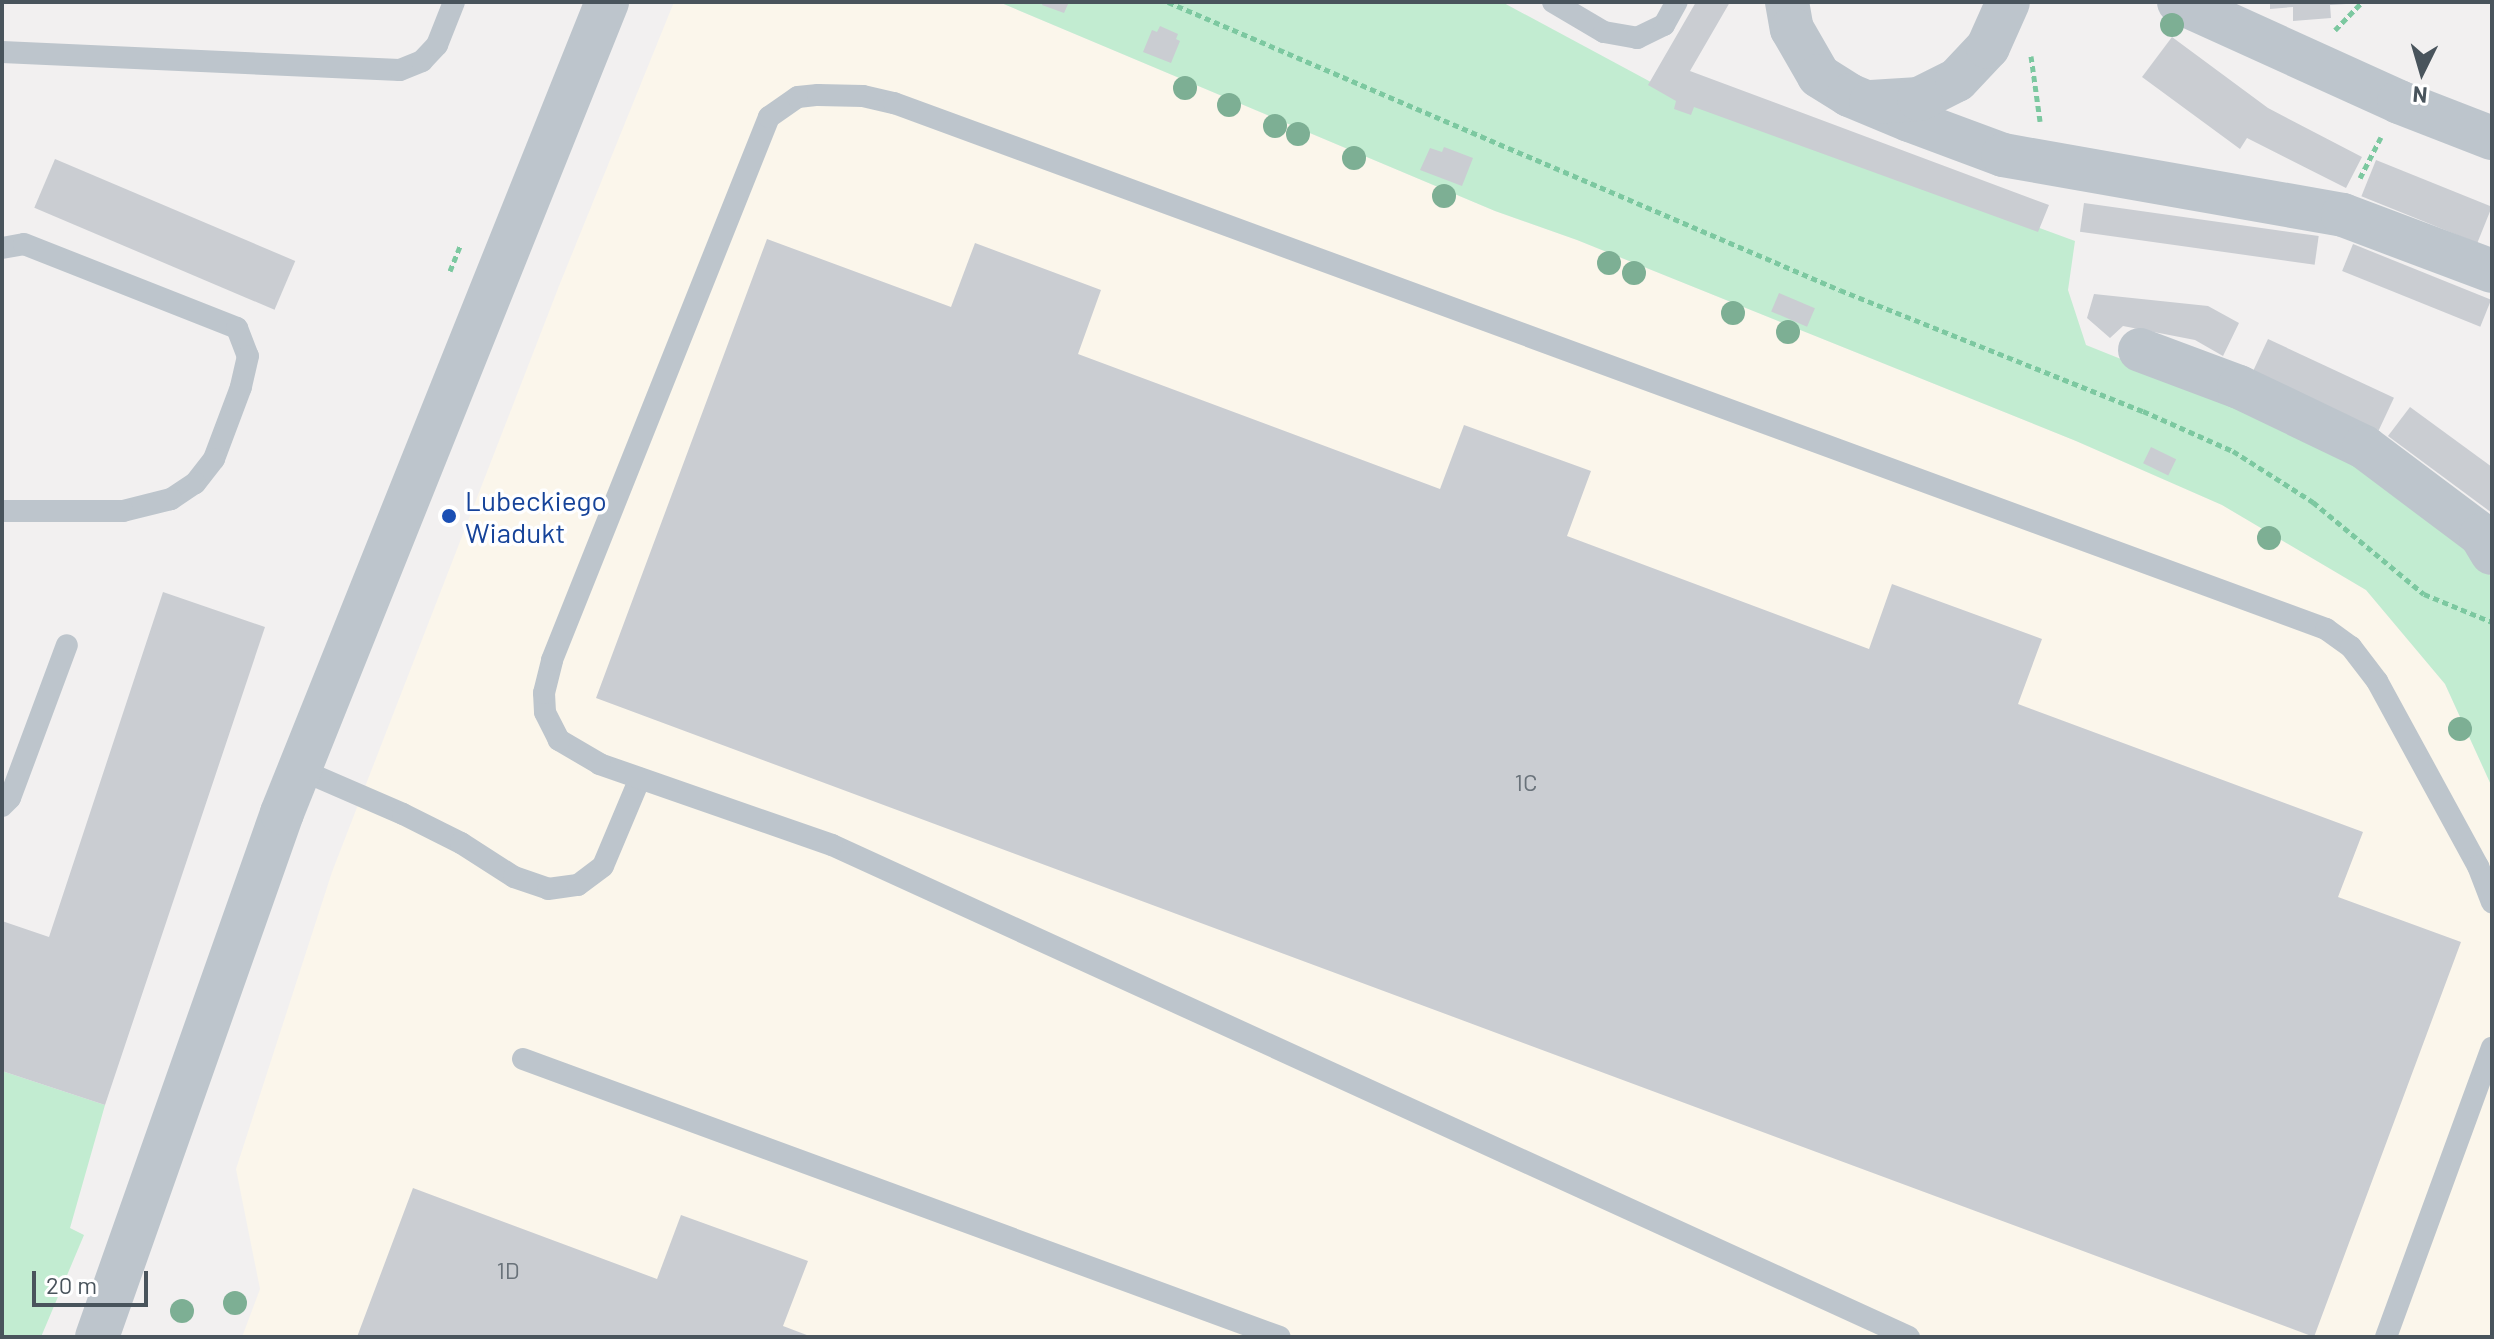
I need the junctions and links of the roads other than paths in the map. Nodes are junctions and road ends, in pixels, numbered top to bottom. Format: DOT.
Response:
graph roads {
  1 [pos="454,2"];
  2 [pos="607,2"];
  3 [pos="1553,2"];
  4 [pos="1677,2"];
  5 [pos="1787,2"];
  6 [pos="2008,2"];
  7 [pos="2179,2"];
  8 [pos="2,52"];
  9 [pos="1866,102"];
  10 [pos="2492,138"];
  11 [pos="2,248"];
  12 [pos="2492,271"];
  13 [pos="2140,350"];
  14 [pos="2,511"];
  15 [pos="2492,553"];
  16 [pos="67,645"];
  17 [pos="299,769"];
  18 [pos="640,778"];
  19 [pos="2,806"];
  20 [pos="2492,902"];
  21 [pos="2492,1048"];
  22 [pos="523,1059"];
  23 [pos="113,1293"];
  24 [pos="89,1337"];
  25 [pos="97,1337"];
  26 [pos="1280,1337"];
  27 [pos="1909,1337"];
  28 [pos="2386,1337"];
  1 -- 8 [label="lane"];
  2 -- 17 [label="street"];
  3 -- 4 [label="lane"];
  5 -- 9 [label="street"];
  6 -- 9 [label="street"];
  7 -- 10 [label="street"];
  9 -- 12 [label="street"];
  11 -- 14 [label="lane"];
  13 -- 15 [label="street"];
  16 -- 19 [label="lane"];
  17 -- 18 [label="lane"];
  17 -- 23 [label="street"];
  18 -- 20 [label="lane"];
  18 -- 27 [label="lane"];
  21 -- 28 [label="lane"];
  22 -- 26 [label="lane"];
  23 -- 24 [label="street"];
  23 -- 25 [label="street"];
}
